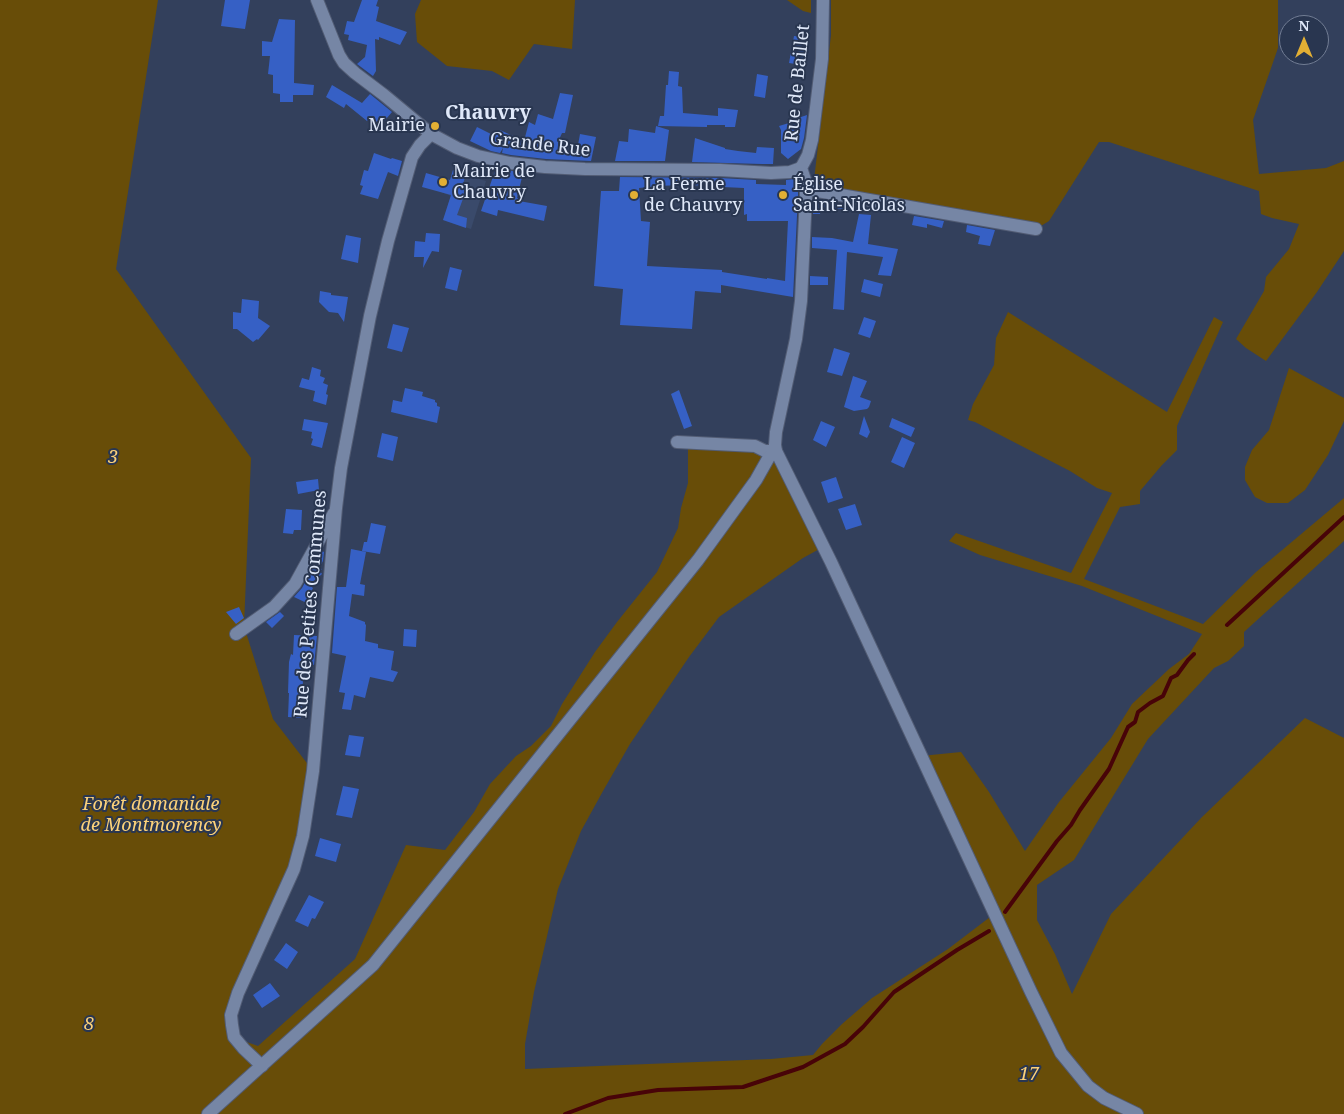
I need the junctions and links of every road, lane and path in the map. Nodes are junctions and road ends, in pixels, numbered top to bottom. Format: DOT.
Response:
graph roads {
  1 [pos="317,0"];
  2 [pos="823,0"];
  3 [pos="431,134"];
  4 [pos="801,168"];
  5 [pos="806,189"];
  6 [pos="1036,229"];
  7 [pos="677,442"];
  8 [pos="776,451"];
  9 [pos="336,508"];
  10 [pos="236,634"];
  11 [pos="262,1066"];
  12 [pos="208,1114"];
  13 [pos="1137,1114"];
  1 -- 3 [label="street, Grande Rue"];
  2 -- 4 [label="street, Rue de Baillet"];
  3 -- 4 [label="street, Grande Rue"];
  3 -- 9 [label="street, Rue des Petites Communes"];
  4 -- 5 [label="street"];
  5 -- 6 [label="street"];
  5 -- 8 [label="street"];
  7 -- 8 [label="street"];
  8 -- 11 [label="street"];
  8 -- 13 [label="street"];
  9 -- 10 [label="street"];
  9 -- 11 [label="street, Rue des Petites Communes"];
  11 -- 12 [label="street"];
}
